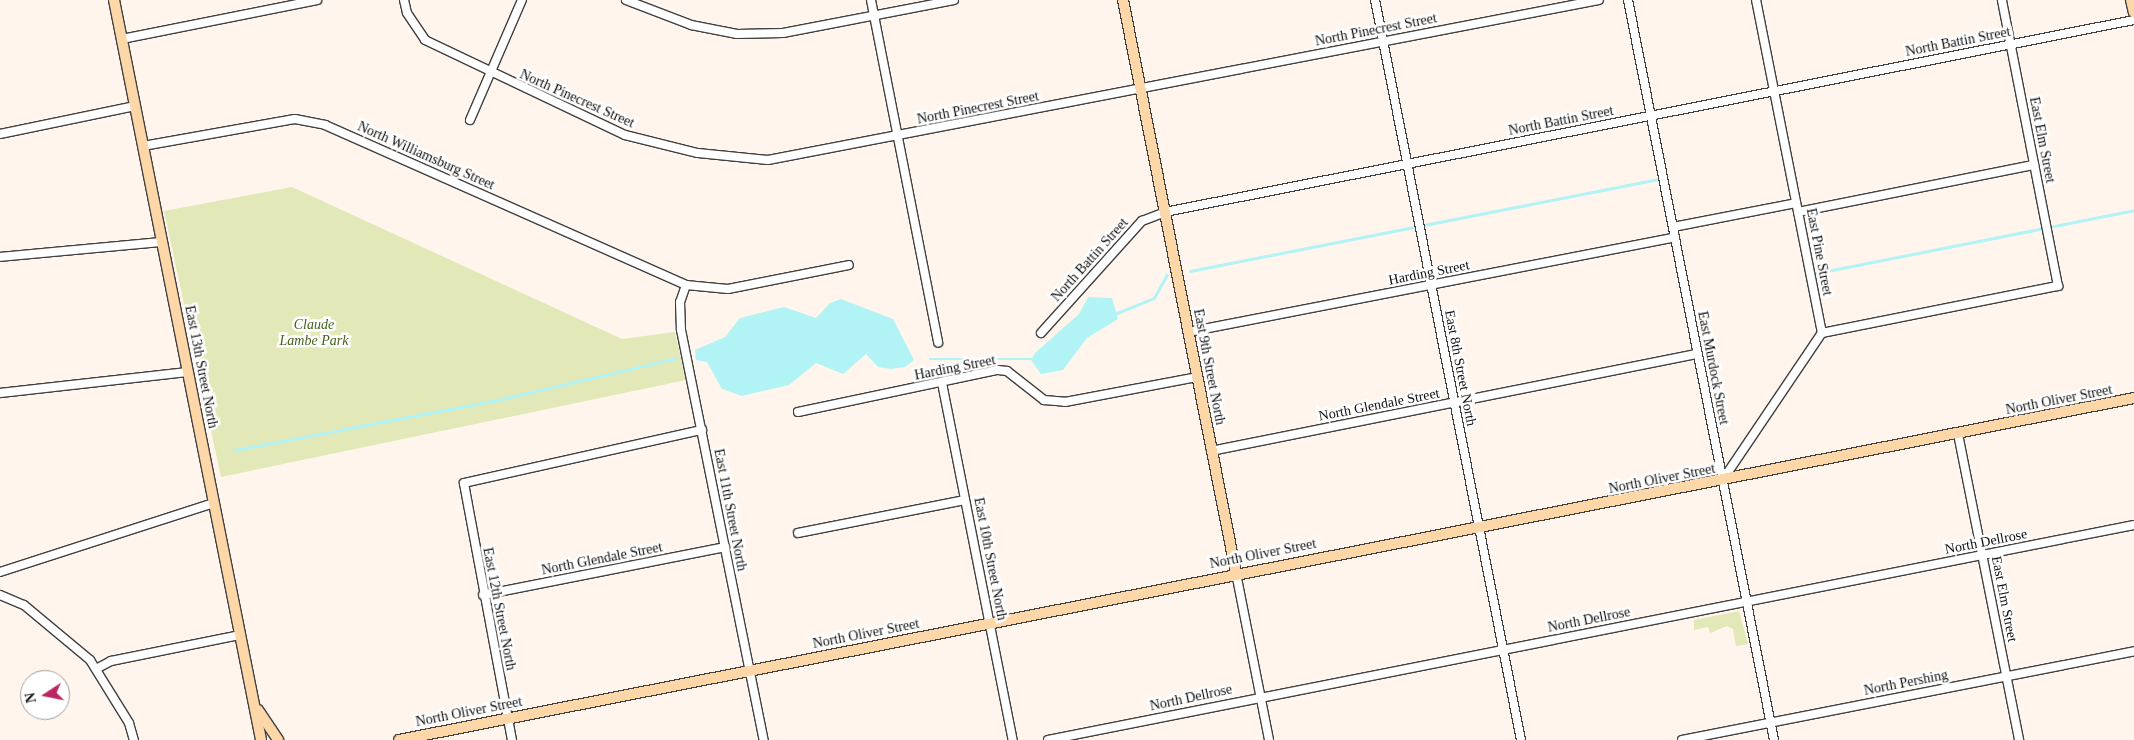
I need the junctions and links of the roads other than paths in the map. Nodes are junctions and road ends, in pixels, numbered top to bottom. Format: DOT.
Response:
graph roads {
  1 [pos="114,0"];
  2 [pos="317,0"];
  3 [pos="404,0"];
  4 [pos="522,0"];
  5 [pos="626,0"];
  6 [pos="871,0"];
  7 [pos="954,0"];
  8 [pos="1123,0"];
  9 [pos="1375,0"];
  10 [pos="1599,0"];
  11 [pos="1628,0"];
  12 [pos="1756,0"];
  13 [pos="2002,0"];
  14 [pos="2131,0"];
  15 [pos="646,3"];
  16 [pos="2134,13"];
  17 [pos="874,16"];
  18 [pos="2134,20"];
  19 [pos="122,39"];
  20 [pos="1383,42"];
  21 [pos="2010,45"];
  22 [pos="490,74"];
  23 [pos="1141,89"];
  24 [pos="1774,91"];
  25 [pos="135,106"];
  26 [pos="1651,116"];
  27 [pos="470,120"];
  28 [pos="0,134"];
  29 [pos="898,137"];
  30 [pos="143,146"];
  31 [pos="1407,164"];
  32 [pos="2034,165"];
  33 [pos="1796,203"];
  34 [pos="1165,212"];
  35 [pos="1798,212"];
  36 [pos="1673,228"];
  37 [pos="1675,237"];
  38 [pos="162,242"];
  39 [pos="0,257"];
  40 [pos="849,265"];
  41 [pos="686,285"];
  42 [pos="1431,285"];
  43 [pos="1188,332"];
  44 [pos="1040,333"];
  45 [pos="1822,333"];
  46 [pos="938,343"];
  47 [pos="1698,354"];
  48 [pos="188,372"];
  49 [pos="1197,377"];
  50 [pos="942,383"];
  51 [pos="0,394"];
  52 [pos="2134,398"];
  53 [pos="1454,403"];
  54 [pos="798,412"];
  55 [pos="702,430"];
  56 [pos="1958,434"];
  57 [pos="1211,451"];
  58 [pos="1722,481"];
  59 [pos="965,500"];
  60 [pos="214,503"];
  61 [pos="2134,525"];
  62 [pos="1479,527"];
  63 [pos="798,533"];
  64 [pos="725,547"];
  65 [pos="1982,556"];
  66 [pos="0,572"];
  67 [pos="1236,573"];
  68 [pos="0,595"];
  69 [pos="484,595"];
  70 [pos="1747,602"];
  71 [pos="990,622"];
  72 [pos="240,635"];
  73 [pos="1503,650"];
  74 [pos="2134,651"];
  75 [pos="96,669"];
  76 [pos="750,671"];
  77 [pos="2006,676"];
  78 [pos="1260,696"];
  79 [pos="254,703"];
  80 [pos="508,718"];
  81 [pos="1771,722"];
  82 [pos="134,740"];
  83 [pos="261,740"];
  84 [pos="278,740"];
  85 [pos="399,740"];
  86 [pos="512,740"];
  87 [pos="764,740"];
  88 [pos="1013,740"];
  89 [pos="1048,740"];
  90 [pos="1269,740"];
  91 [pos="1521,740"];
  92 [pos="1682,740"];
  93 [pos="1774,740"];
  94 [pos="2019,740"];
  1 -- 19 [label="main road, East 13th Street North"];
  2 -- 19 [label="street"];
  3 -- 22 [label="street, North Pinecrest Street"];
  4 -- 22 [label="street"];
  5 -- 15 [label="street"];
  6 -- 17 [label="street"];
  7 -- 17 [label="street"];
  8 -- 23 [label="main road, East 9th Street North"];
  9 -- 20 [label="street, East 8th Street North"];
  10 -- 20 [label="street, North Pinecrest Street"];
  11 -- 26 [label="street, East Murdock Street"];
  12 -- 24 [label="street, East Pine Street"];
  13 -- 21 [label="street, East Elm Street"];
  14 -- 16 [label="main road"];
  15 -- 17 [label="street"];
  17 -- 29 [label="street"];
  18 -- 21 [label="street, North Battin Street"];
  19 -- 25 [label="main road, East 13th Street North"];
  20 -- 23 [label="street, North Pinecrest Street"];
  20 -- 31 [label="street, East 8th Street North"];
  21 -- 24 [label="street, North Battin Street"];
  21 -- 32 [label="street, East Elm Street"];
  22 -- 27 [label="street"];
  22 -- 29 [label="street, North Pinecrest Street"];
  23 -- 29 [label="street, North Pinecrest Street"];
  23 -- 34 [label="main road, East 9th Street North"];
  24 -- 26 [label="street, North Battin Street"];
  24 -- 33 [label="street, East Pine Street"];
  25 -- 28 [label="street"];
  25 -- 30 [label="main road, East 13th Street North"];
  26 -- 31 [label="street, North Battin Street"];
  26 -- 36 [label="street, East Murdock Street"];
  29 -- 46 [label="street"];
  30 -- 38 [label="main road, East 13th Street North"];
  30 -- 41 [label="street, North Williamsburg Street"];
  31 -- 34 [label="street, North Battin Street"];
  31 -- 42 [label="street, East 8th Street North"];
  32 -- 35 [label="street"];
  32 -- 45 [label="street, East Elm Street"];
  33 -- 35 [label="street, East Pine Street"];
  33 -- 36 [label="street"];
  34 -- 43 [label="main road, East 9th Street North"];
  34 -- 44 [label="street, North Battin Street"];
  35 -- 45 [label="street, East Pine Street"];
  36 -- 37 [label="street, East Murdock Street"];
  37 -- 42 [label="street, Harding Street"];
  37 -- 47 [label="street, East Murdock Street"];
  38 -- 39 [label="street"];
  38 -- 48 [label="main road, East 13th Street North"];
  40 -- 41 [label="street, North Williamsburg Street"];
  41 -- 55 [label="street, East 11th Street North"];
  42 -- 43 [label="street, Harding Street"];
  42 -- 53 [label="street, East 8th Street North"];
  43 -- 49 [label="main road, East 9th Street North"];
  45 -- 58 [label="street"];
  47 -- 53 [label="street, North Glendale Street"];
  47 -- 58 [label="street, East Murdock Street"];
  48 -- 51 [label="street"];
  48 -- 60 [label="main road, East 13th Street North"];
  49 -- 50 [label="street, Harding Street"];
  49 -- 57 [label="main road, East 9th Street North"];
  50 -- 54 [label="street, Harding Street"];
  50 -- 59 [label="street, East 10th Street North"];
  52 -- 56 [label="main road, North Oliver Street"];
  53 -- 57 [label="street, North Glendale Street"];
  53 -- 62 [label="street, East 8th Street North"];
  55 -- 64 [label="street, East 11th Street North"];
  55 -- 69 [label="street, East 12th Street North"];
  56 -- 58 [label="main road, North Oliver Street"];
  56 -- 65 [label="street, East Elm Street"];
  57 -- 67 [label="main road, East 9th Street North"];
  58 -- 62 [label="main road, North Oliver Street"];
  58 -- 70 [label="street, East Murdock Street"];
  59 -- 63 [label="street"];
  59 -- 71 [label="street, East 10th Street North"];
  60 -- 66 [label="street"];
  60 -- 72 [label="main road, East 13th Street North"];
  61 -- 65 [label="street, North Dellrose"];
  62 -- 67 [label="main road, North Oliver Street"];
  62 -- 73 [label="street, East 8th Street North"];
  64 -- 69 [label="street, North Glendale Street"];
  64 -- 76 [label="street, East 11th Street North"];
  65 -- 70 [label="street, North Dellrose"];
  65 -- 77 [label="street, East Elm Street"];
  67 -- 71 [label="main road, North Oliver Street"];
  67 -- 78 [label="street, East 9th Street North"];
  68 -- 75 [label="street"];
  69 -- 80 [label="street, East 12th Street North"];
  70 -- 73 [label="street, North Dellrose"];
  70 -- 81 [label="street, East Murdock Street"];
  71 -- 76 [label="main road, North Oliver Street"];
  71 -- 88 [label="street, East 10th Street North"];
  72 -- 75 [label="street"];
  72 -- 79 [label="main road, East 13th Street North"];
  73 -- 78 [label="street, North Dellrose"];
  73 -- 91 [label="street, East 8th Street North"];
  74 -- 77 [label="street, North Pershing"];
  75 -- 82 [label="street"];
  76 -- 80 [label="main road, North Oliver Street"];
  76 -- 87 [label="street, East 11th Street North"];
  77 -- 81 [label="street, North Pershing"];
  77 -- 94 [label="street, East Elm Street"];
  78 -- 89 [label="street, North Dellrose"];
  78 -- 90 [label="street, East 9th Street North"];
  79 -- 83 [label="main road, East 13th Street North"];
  79 -- 84 [label="main road"];
  80 -- 85 [label="main road, North Oliver Street"];
  80 -- 86 [label="street, East 12th Street North"];
  81 -- 92 [label="street, North Pershing"];
  81 -- 93 [label="street, East Murdock Street"];
}
